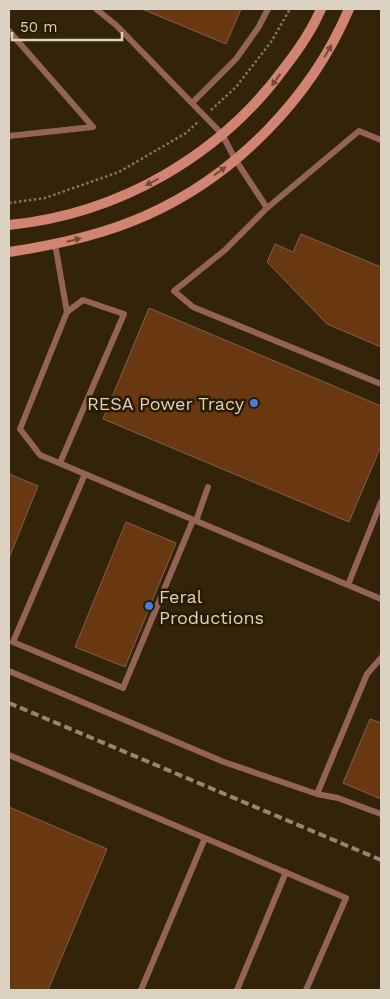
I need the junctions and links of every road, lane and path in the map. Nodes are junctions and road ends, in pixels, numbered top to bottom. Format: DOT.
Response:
graph roads {
  1 [pos="96,9"];
  2 [pos="268,9"];
  3 [pos="290,9"];
  4 [pos="320,9"];
  5 [pos="350,9"];
  6 [pos="9,31"];
  7 [pos="192,103"];
  8 [pos="204,116"];
  9 [pos="222,134"];
  10 [pos="9,136"];
  11 [pos="381,140"];
  12 [pos="235,159"];
  13 [pos="9,202"];
  14 [pos="267,208"];
  15 [pos="9,225"];
  16 [pos="55,244"];
  17 [pos="9,252"];
  18 [pos="67,312"];
  19 [pos="381,384"];
  20 [pos="60,463"];
  21 [pos="85,474"];
  22 [pos="208,487"];
  23 [pos="381,502"];
  24 [pos="194,520"];
  25 [pos="348,585"];
  26 [pos="381,599"];
  27 [pos="381,658"];
  28 [pos="9,671"];
  29 [pos="9,755"];
  30 [pos="317,794"];
  31 [pos="381,814"];
  32 [pos="205,838"];
  33 [pos="286,872"];
  34 [pos="140,990"];
  35 [pos="237,990"];
  36 [pos="306,990"];
  1 -- 7 [label="lane"];
  2 -- 7 [label="lane"];
  3 -- 8 [label="path"];
  4 -- 9 [label="main road, one-way"];
  12 -- 5 [label="main road, one-way"];
  6 -- 10 [label="lane"];
  7 -- 8 [label="lane"];
  8 -- 9 [label="lane"];
  8 -- 13 [label="path"];
  9 -- 12 [label="lane"];
  9 -- 15 [label="main road, one-way"];
  11 -- 14 [label="lane"];
  12 -- 14 [label="lane"];
  16 -- 12 [label="main road, one-way"];
  14 -- 19 [label="lane"];
  16 -- 17 [label="main road"];
  16 -- 18 [label="lane"];
  18 -- 20 [label="lane"];
  18 -- 20 [label="lane"];
  20 -- 21 [label="lane"];
  21 -- 24 [label="lane"];
  21 -- 24 [label="lane"];
  22 -- 24 [label="lane"];
  23 -- 25 [label="lane"];
  24 -- 25 [label="lane"];
  25 -- 26 [label="lane"];
  27 -- 30 [label="lane"];
  28 -- 30 [label="lane"];
  29 -- 32 [label="lane"];
  30 -- 31 [label="lane"];
  32 -- 33 [label="lane"];
  32 -- 34 [label="lane"];
  33 -- 35 [label="lane"];
  33 -- 36 [label="lane"];
}
